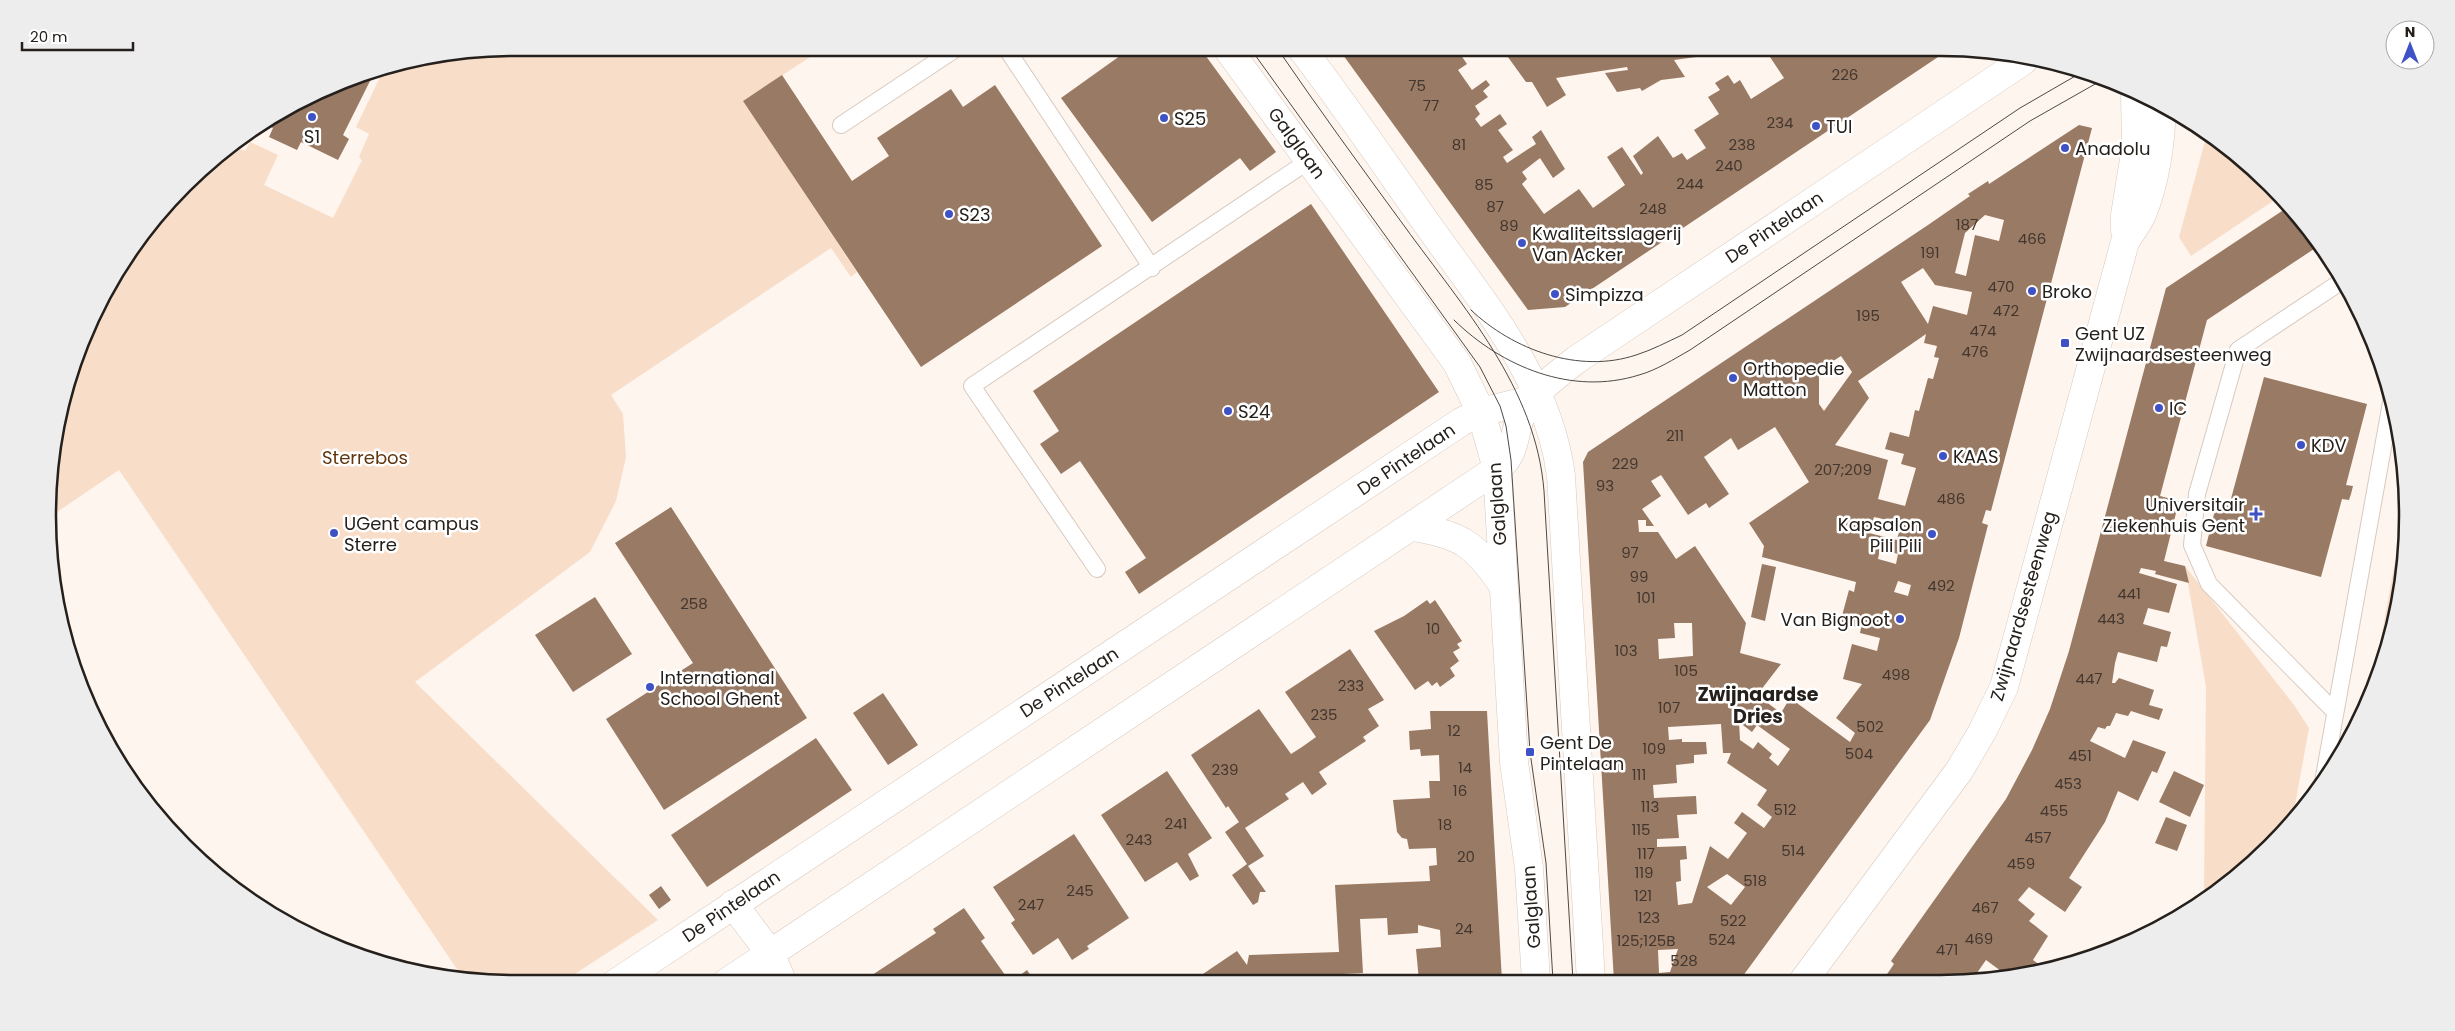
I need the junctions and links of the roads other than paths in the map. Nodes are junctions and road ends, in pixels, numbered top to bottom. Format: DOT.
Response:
graph roads {
  1 [pos="945,56"];
  2 [pos="1014,56"];
  3 [pos="1233,56"];
  4 [pos="1307,56"];
  5 [pos="2019,63"];
  6 [pos="2134,100"];
  7 [pos="2162,114"];
  8 [pos="841,125"];
  9 [pos="1310,160"];
  10 [pos="2126,242"];
  11 [pos="1152,268"];
  12 [pos="2336,285"];
  13 [pos="1534,397"];
  14 [pos="1481,412"];
  15 [pos="2388,418"];
  16 [pos="1497,469"];
  17 [pos="1412,527"];
  18 [pos="1097,569"];
  19 [pos="1502,584"];
  20 [pos="2334,711"];
  21 [pos="2326,763"];
  22 [pos="734,904"];
  23 [pos="770,953"];
  24 [pos="628,975"];
  25 [pos="738,975"];
  26 [pos="780,975"];
  27 [pos="1536,975"];
  28 [pos="1591,975"];
  29 [pos="1808,975"];
  1 -- 8 [label="lane"];
  2 -- 11 [label="lane"];
  3 -- 9 [label="street, Galglaan"];
  4 -- 13 [label="street"];
  5 -- 13 [label="street, De Pintelaan"];
  6 -- 10 [label="street, Zwijnaardsesteenweg"];
  7 -- 10 [label="street, Zwijnaardsesteenweg"];
  9 -- 11 [label="lane"];
  9 -- 14 [label="street, Galglaan"];
  10 -- 29 [label="street, Zwijnaardsesteenweg"];
  11 -- 18 [label="lane"];
  12 -- 20 [label="lane"];
  13 -- 14 [label="street, De Pintelaan"];
  13 -- 16 [label="street, De Pintelaan"];
  13 -- 28 [label="street"];
  14 -- 16 [label="street, Galglaan"];
  14 -- 22 [label="street, De Pintelaan"];
  15 -- 20 [label="lane"];
  16 -- 17 [label="street, De Pintelaan"];
  16 -- 19 [label="street, Galglaan"];
  17 -- 19 [label="street"];
  17 -- 23 [label="street, De Pintelaan"];
  19 -- 27 [label="street, Galglaan"];
  20 -- 21 [label="lane"];
  22 -- 23 [label="street"];
  22 -- 24 [label="street, De Pintelaan"];
  23 -- 25 [label="street, De Pintelaan"];
  23 -- 26 [label="street"];
}
